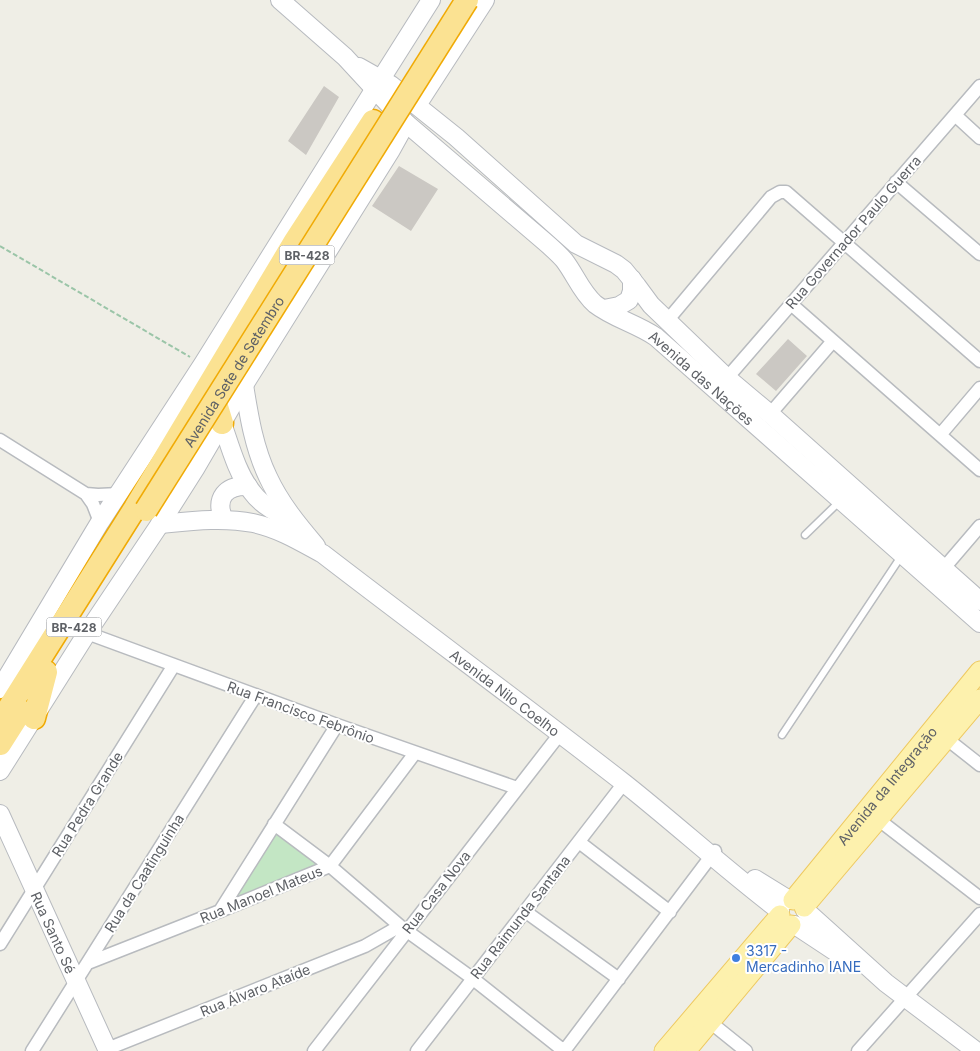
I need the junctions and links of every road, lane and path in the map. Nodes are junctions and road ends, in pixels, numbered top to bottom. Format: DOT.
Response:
graph roads {
  1 [pos="280,0"];
  2 [pos="431,0"];
  3 [pos="452,0"];
  4 [pos="467,0"];
  5 [pos="485,0"];
  6 [pos="378,85"];
  7 [pos="980,86"];
  8 [pos="423,111"];
  9 [pos="955,115"];
  10 [pos="406,124"];
  11 [pos="422,138"];
  12 [pos="980,138"];
  13 [pos="391,150"];
  14 [pos="896,182"];
  15 [pos="844,243"];
  16 [pos="0,246"];
  17 [pos="980,254"];
  18 [pos="632,279"];
  19 [pos="791,304"];
  20 [pos="604,309"];
  21 [pos="667,321"];
  22 [pos="833,341"];
  23 [pos="980,361"];
  24 [pos="203,364"];
  25 [pos="727,378"];
  26 [pos="244,385"];
  27 [pos="980,388"];
  28 [pos="215,400"];
  29 [pos="770,414"];
  30 [pos="222,424"];
  31 [pos="940,435"];
  32 [pos="0,440"];
  33 [pos="980,470"];
  34 [pos="848,484"];
  35 [pos="248,486"];
  36 [pos="86,494"];
  37 [pos="840,500"];
  38 [pos="140,509"];
  39 [pos="224,520"];
  40 [pos="100,522"];
  41 [pos="296,523"];
  42 [pos="980,526"];
  43 [pos="805,535"];
  44 [pos="905,546"];
  45 [pos="323,554"];
  46 [pos="944,568"];
  47 [pos="980,601"];
  48 [pos="980,623"];
  49 [pos="87,633"];
  50 [pos="174,665"];
  51 [pos="46,672"];
  52 [pos="980,672"];
  53 [pos="0,688"];
  54 [pos="256,695"];
  55 [pos="980,699"];
  56 [pos="34,718"];
  57 [pos="0,722"];
  58 [pos="337,725"];
  59 [pos="559,734"];
  60 [pos="782,735"];
  61 [pos="947,738"];
  62 [pos="0,744"];
  63 [pos="415,753"];
  64 [pos="980,765"];
  65 [pos="0,771"];
  66 [pos="624,783"];
  67 [pos="517,788"];
  68 [pos="0,814"];
  69 [pos="879,820"];
  70 [pos="274,824"];
  71 [pos="579,842"];
  72 [pos="713,853"];
  73 [pos="330,866"];
  74 [pos="34,889"];
  75 [pos="980,898"];
  76 [pos="220,911"];
  77 [pos="526,912"];
  78 [pos="670,912"];
  79 [pos="792,912"];
  80 [pos="980,914"];
  81 [pos="403,928"];
  82 [pos="0,944"];
  83 [pos="88,963"];
  84 [pos="472,978"];
  85 [pos="619,979"];
  86 [pos="75,981"];
  87 [pos="906,998"];
  88 [pos="710,1022"];
  89 [pos="108,1050"];
  90 [pos="418,1050"];
  91 [pos="32,1051"];
  92 [pos="314,1051"];
  93 [pos="564,1051"];
  94 [pos="664,1051"];
  95 [pos="686,1051"];
  96 [pos="746,1051"];
  97 [pos="858,1051"];
  98 [pos="976,1051"];
  1 -- 6 [label="main road"];
  2 -- 6 [label="main road, Avenida Sete de Setembro"];
  3 -- 38 [label="highway, Avenida Sete de Setembro / BR-428"];
  4 -- 28 [label="highway, Avenida Sete de Setembro / BR-428, bridge"];
  5 -- 8 [label="main road"];
  6 -- 8 [label="main road, Avenida das Nações"];
  6 -- 10 [label="main road, Avenida das Nações"];
  6 -- 24 [label="main road, Avenida Sete de Setembro"];
  7 -- 9 [label="street, Rua Governador Paulo Guerra"];
  8 -- 18 [label="main road, Avenida das Nações"];
  9 -- 12 [label="street"];
  9 -- 14 [label="street, Rua Governador Paulo Guerra"];
  10 -- 11 [label="main road, Avenida das Nações"];
  10 -- 13 [label="main road, Avenida Sete de Setembro"];
  11 -- 13 [label="main road"];
  11 -- 20 [label="main road, Avenida das Nações"];
  13 -- 26 [label="main road, Avenida Sete de Setembro"];
  14 -- 15 [label="street, Rua Governador Paulo Guerra"];
  14 -- 17 [label="street"];
  15 -- 19 [label="street, Rua Governador Paulo Guerra"];
  15 -- 21 [label="street"];
  15 -- 23 [label="street"];
  16 -- 24 [label="path"];
  18 -- 20 [label="main road"];
  18 -- 21 [label="main road, Avenida das Nações"];
  19 -- 22 [label="street"];
  19 -- 25 [label="street, Rua Governador Paulo Guerra"];
  20 -- 37 [label="main road, Avenida das Nações"];
  21 -- 25 [label="main road, Avenida das Nações"];
  22 -- 29 [label="street"];
  22 -- 31 [label="street"];
  24 -- 38 [label="main road, Avenida Sete de Setembro"];
  25 -- 29 [label="main road, Avenida das Nações"];
  26 -- 30 [label="main road, Avenida Sete de Setembro"];
  26 -- 41 [label="main road"];
  27 -- 31 [label="street"];
  28 -- 30 [label="highway"];
  28 -- 38 [label="highway, Avenida Sete de Setembro / BR-428, bridge"];
  29 -- 34 [label="main road, Avenida das Nações"];
  30 -- 35 [label="main road"];
  30 -- 38 [label="main road, Avenida Sete de Setembro"];
  31 -- 33 [label="street"];
  32 -- 36 [label="street"];
  34 -- 37 [label="lane"];
  34 -- 44 [label="main road, Avenida das Nações"];
  35 -- 39 [label="main road"];
  35 -- 41 [label="main road"];
  36 -- 38 [label="street"];
  36 -- 40 [label="street"];
  37 -- 43 [label="lane"];
  37 -- 44 [label="main road, Avenida das Nações"];
  38 -- 39 [label="main road"];
  38 -- 40 [label="main road, Avenida Sete de Setembro"];
  38 -- 49 [label="main road, Avenida Sete de Setembro"];
  38 -- 51 [label="highway, Avenida Sete de Setembro / BR-428"];
  38 -- 57 [label="highway, Avenida Sete de Setembro / BR-428"];
  39 -- 45 [label="main road"];
  40 -- 53 [label="main road, Avenida Sete de Setembro"];
  41 -- 45 [label="main road"];
  42 -- 46 [label="street"];
  44 -- 46 [label="main road, Avenida das Nações"];
  44 -- 48 [label="main road, Avenida das Nações"];
  44 -- 60 [label="lane"];
  45 -- 59 [label="main road, Avenida Nilo Coelho"];
  46 -- 47 [label="main road, Avenida das Nações"];
  49 -- 50 [label="street, Rua Francisco Febrônio"];
  49 -- 56 [label="main road, Avenida Sete de Setembro"];
  50 -- 54 [label="street, Rua Francisco Febrônio"];
  50 -- 74 [label="street, Rua Pedra Grande"];
  51 -- 56 [label="highway"];
  51 -- 62 [label="highway, Avenida Sete de Setembro / BR-428"];
  52 -- 79 [label="main road, Avenida da Integração"];
  54 -- 58 [label="street, Rua Francisco Febrônio"];
  54 -- 83 [label="street, Rua da Caatinguinha"];
  55 -- 61 [label="main road, Avenida da Integração"];
  56 -- 65 [label="main road, Avenida Sete de Setembro"];
  58 -- 63 [label="street, Rua Francisco Febrônio"];
  58 -- 70 [label="street"];
  59 -- 66 [label="main road, Avenida Nilo Coelho"];
  59 -- 67 [label="street, Rua Casa Nova"];
  61 -- 64 [label="street"];
  61 -- 69 [label="main road, Avenida da Integração"];
  63 -- 67 [label="street, Rua Francisco Febrônio"];
  63 -- 73 [label="street, Rua Manoel Mateus"];
  66 -- 71 [label="street, Rua Raimunda Santana"];
  66 -- 72 [label="main road, Avenida Nilo Coelho"];
  67 -- 81 [label="street, Rua Casa Nova"];
  68 -- 74 [label="main road, Rua Santo Sé"];
  69 -- 75 [label="street"];
  69 -- 79 [label="main road, Avenida da Integração"];
  70 -- 73 [label="street"];
  70 -- 76 [label="street"];
  71 -- 77 [label="street, Rua Raimunda Santana"];
  71 -- 78 [label="street"];
  72 -- 78 [label="street"];
  72 -- 79 [label="main road, Avenida Nilo Coelho"];
  73 -- 76 [label="street, Rua Manoel Mateus"];
  73 -- 81 [label="street"];
  74 -- 82 [label="street, Rua Pedra Grande"];
  74 -- 86 [label="main road, Rua Santo Sé"];
  76 -- 83 [label="street, Rua Manoel Mateus"];
  77 -- 84 [label="street, Rua Raimunda Santana"];
  77 -- 85 [label="street"];
  78 -- 85 [label="street"];
  79 -- 87 [label="main road, Avenida Nilo Coelho"];
  79 -- 88 [label="main road, Avenida da Integração"];
  79 -- 94 [label="main road, Avenida da Integração"];
  80 -- 87 [label="street"];
  81 -- 84 [label="street"];
  81 -- 89 [label="street, Rua Álvaro Ataíde"];
  81 -- 92 [label="street, Rua Casa Nova"];
  83 -- 86 [label="street, Rua da Caatinguinha"];
  84 -- 90 [label="street, Rua Raimunda Santana"];
  84 -- 93 [label="street"];
  85 -- 93 [label="street"];
  86 -- 89 [label="main road, Rua Santo Sé"];
  86 -- 91 [label="street, Rua da Caatinguinha"];
  87 -- 97 [label="street"];
  87 -- 98 [label="main road"];
  88 -- 95 [label="main road, Avenida da Integração"];
  88 -- 96 [label="street"];
}
